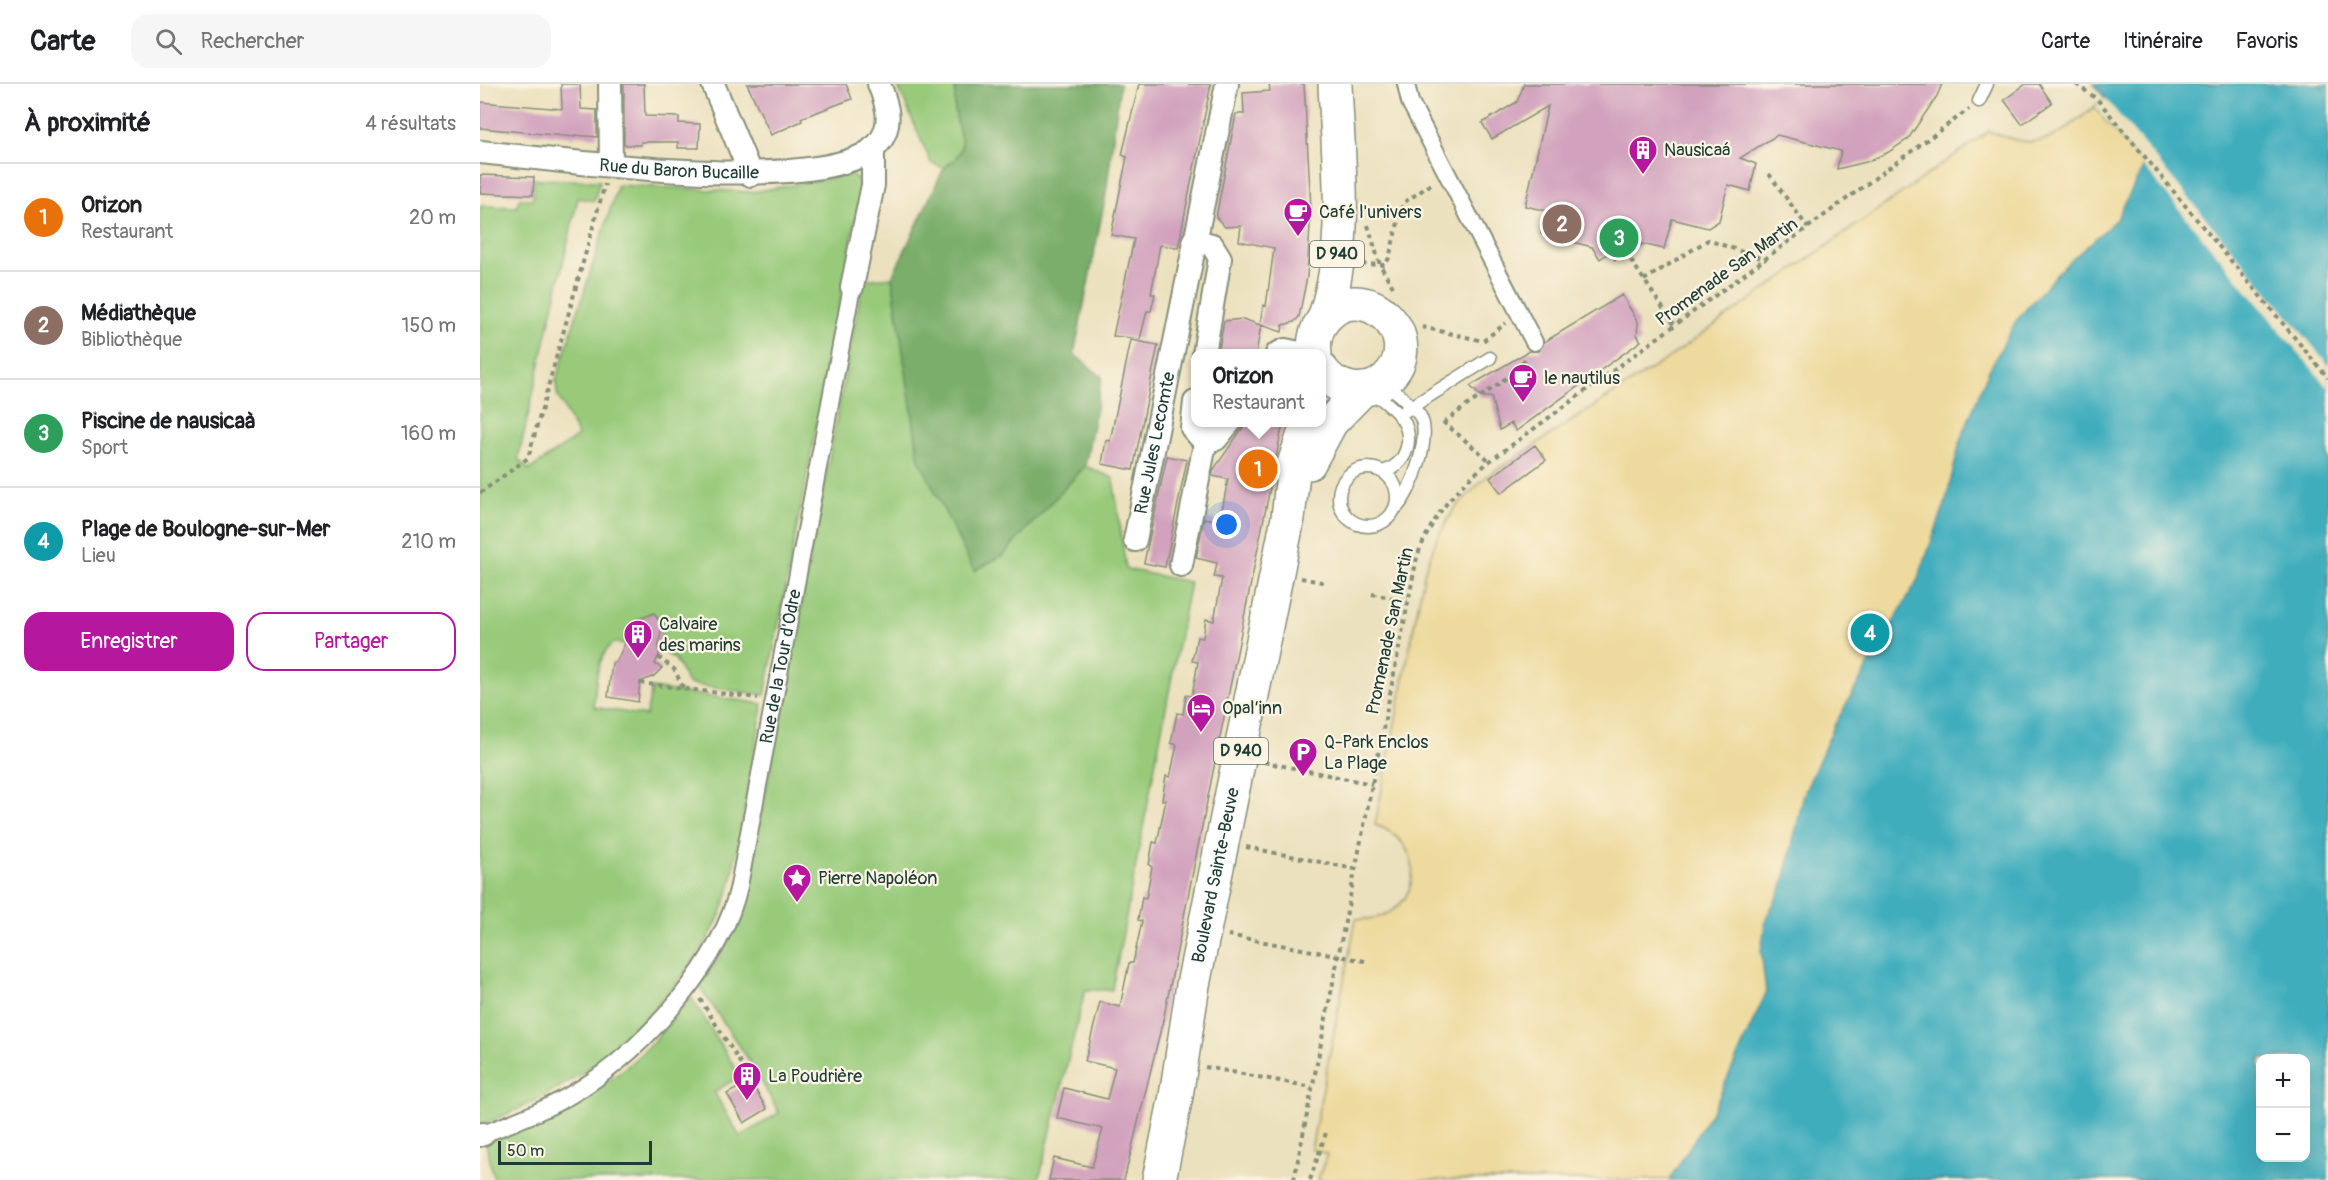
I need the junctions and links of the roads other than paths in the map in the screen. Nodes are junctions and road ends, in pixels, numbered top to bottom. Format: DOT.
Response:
graph roads {
  1 [pos="610,84"];
  2 [pos="713,84"];
  3 [pos="879,84"];
  4 [pos="1227,84"];
  5 [pos="1335,84"];
  6 [pos="1406,84"];
  7 [pos="1987,84"];
  8 [pos="1978,100"];
  9 [pos="873,148"];
  10 [pos="480,152"];
  11 [pos="611,165"];
  12 [pos="751,174"];
  13 [pos="1339,187"];
  14 [pos="1194,240"];
  15 [pos="852,286"];
  16 [pos="1382,311"];
  17 [pos="1324,319"];
  18 [pos="1534,342"];
  19 [pos="1205,349"];
  20 [pos="1315,349"];
  21 [pos="1490,358"];
  22 [pos="1396,366"];
  23 [pos="1326,374"];
  24 [pos="1366,389"];
  25 [pos="1411,406"];
  26 [pos="1399,415"];
  27 [pos="1192,427"];
  28 [pos="1227,427"];
  29 [pos="1307,427"];
  30 [pos="1206,440"];
  31 [pos="1383,472"];
  32 [pos="1396,508"];
  33 [pos="1288,518"];
  34 [pos="1135,540"];
  35 [pos="1180,565"];
  36 [pos="1193,985"];
  37 [pos="482,1134"];
  38 [pos="1144,1180"];
  39 [pos="1159,1180"];
  1 -- 11 [label="street"];
  2 -- 12 [label="street"];
  3 -- 9 [label="street, Rue de la Tour d'Odre"];
  4 -- 14 [label="street, Rue Jules Lecomte"];
  5 -- 13 [label="main road, D 940"];
  6 -- 18 [label="street"];
  7 -- 8 [label="lane"];
  9 -- 12 [label="street, Rue du Baron Bucaille"];
  9 -- 15 [label="street, Rue de la Tour d'Odre"];
  10 -- 11 [label="street, Rue du Baron Bucaille"];
  11 -- 12 [label="street, Rue du Baron Bucaille"];
  13 -- 16 [label="main road, D 940"];
  13 -- 17 [label="main road, D 940"];
  14 -- 19 [label="street"];
  14 -- 34 [label="street, Rue Jules Lecomte"];
  15 -- 37 [label="street, Rue de la Tour d'Odre"];
  16 -- 17 [label="main road"];
  16 -- 22 [label="main road"];
  17 -- 20 [label="main road"];
  21 -- 25 [label="lane"];
  22 -- 24 [label="main road, Boulevard Sainte-Beuve"];
  22 -- 25 [label="lane"];
  23 -- 24 [label="main road"];
  24 -- 26 [label="lane"];
  24 -- 33 [label="main road, Boulevard Sainte-Beuve / D 940"];
  25 -- 26 [label="lane"];
  25 -- 32 [label="lane"];
  26 -- 31 [label="lane"];
  27 -- 30 [label="street, Rue Jules Lecomte"];
  28 -- 30 [label="street"];
  29 -- 33 [label="main road, Boulevard Sainte-Beuve / D 940"];
  30 -- 35 [label="street"];
  31 -- 32 [label="lane"];
  31 -- 32 [label="lane"];
  33 -- 36 [label="main road, Boulevard Sainte-Beuve / D 940"];
  36 -- 38 [label="main road, Boulevard Sainte-Beuve / D 940"];
  36 -- 39 [label="main road, Boulevard Sainte-Beuve / D 940"];
}
